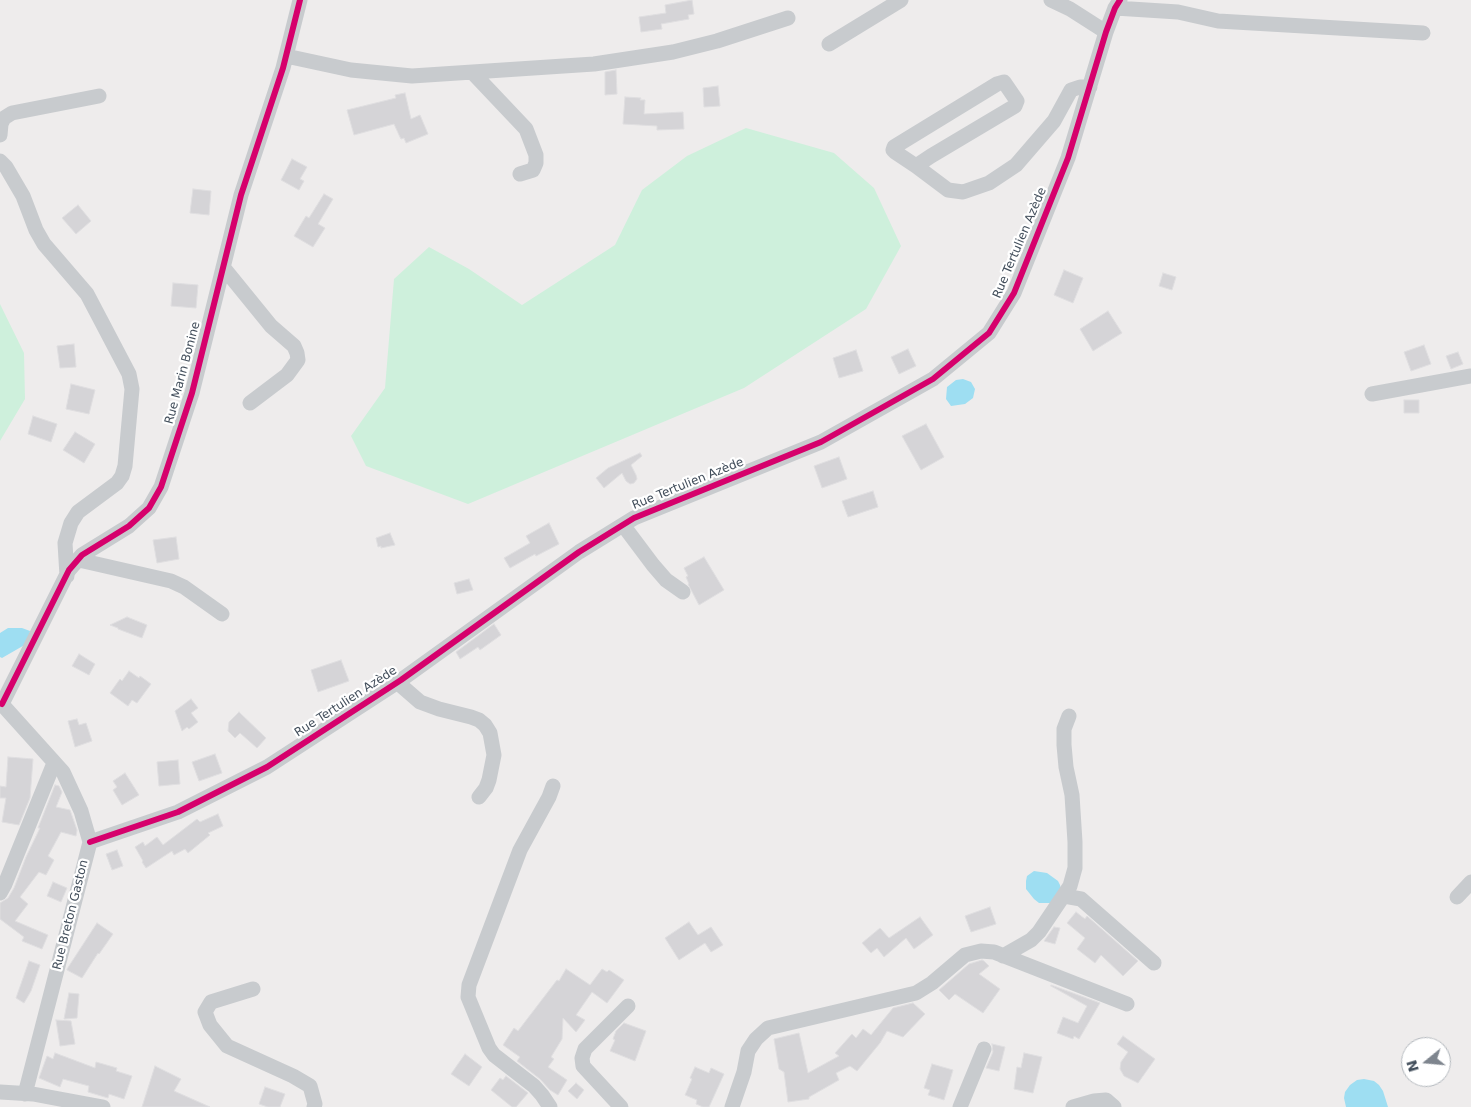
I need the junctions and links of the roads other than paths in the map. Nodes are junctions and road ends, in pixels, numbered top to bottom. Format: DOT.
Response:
graph roads {
  1 [pos="300,0"];
  2 [pos="901,0"];
  3 [pos="1051,0"];
  4 [pos="1117,4"];
  5 [pos="788,18"];
  6 [pos="1106,32"];
  7 [pos="1423,34"];
  8 [pos="829,44"];
  9 [pos="286,56"];
  10 [pos="473,73"];
  11 [pos="1090,87"];
  12 [pos="99,96"];
  13 [pos="0,135"];
  14 [pos="0,161"];
  15 [pos="916,166"];
  16 [pos="520,174"];
  17 [pos="223,266"];
  18 [pos="1471,376"];
  19 [pos="1372,394"];
  20 [pos="250,403"];
  21 [pos="623,525"];
  22 [pos="79,560"];
  23 [pos="66,576"];
  24 [pos="683,592"];
  25 [pos="222,614"];
  26 [pos="397,682"];
  27 [pos="1,703"];
  28 [pos="1068,716"];
  29 [pos="54,763"];
  30 [pos="554,786"];
  31 [pos="479,797"];
  32 [pos="90,842"];
  33 [pos="1471,882"];
  34 [pos="0,893"];
  35 [pos="1064,896"];
  36 [pos="1457,897"];
  37 [pos="1003,956"];
  38 [pos="1154,963"];
  39 [pos="254,989"];
  40 [pos="1127,1004"];
  41 [pos="628,1006"];
  42 [pos="984,1049"];
  43 [pos="0,1092"];
  44 [pos="25,1094"];
  45 [pos="104,1107"];
  46 [pos="314,1107"];
  47 [pos="550,1107"];
  48 [pos="621,1107"];
  49 [pos="732,1107"];
  50 [pos="960,1107"];
  51 [pos="1073,1107"];
  52 [pos="1114,1107"];
  1 -- 9 [label="street, Rue Marin Bonine"];
  2 -- 8 [label="street"];
  3 -- 6 [label="street"];
  4 -- 6 [label="street, Rue Tertulien Azède"];
  4 -- 7 [label="street"];
  5 -- 10 [label="street"];
  6 -- 11 [label="street, Rue Tertulien Azède"];
  9 -- 10 [label="street"];
  9 -- 17 [label="street, Rue Marin Bonine"];
  10 -- 16 [label="street"];
  11 -- 15 [label="street"];
  11 -- 21 [label="street, Rue Tertulien Azède"];
  12 -- 13 [label="street"];
  14 -- 23 [label="street"];
  15 -- 15 [label="street"];
  17 -- 20 [label="street"];
  17 -- 22 [label="street, Rue Marin Bonine"];
  18 -- 19 [label="street"];
  21 -- 24 [label="street"];
  21 -- 26 [label="street, Rue Tertulien Azède"];
  22 -- 23 [label="street, Rue Marin Bonine"];
  22 -- 25 [label="street"];
  23 -- 27 [label="street, Rue Marin Bonine"];
  26 -- 31 [label="street"];
  26 -- 32 [label="street, Rue Tertulien Azède"];
  27 -- 29 [label="street, Rue Breton Gaston"];
  28 -- 35 [label="street"];
  29 -- 32 [label="street, Rue Breton Gaston"];
  29 -- 34 [label="street"];
  30 -- 47 [label="street"];
  32 -- 44 [label="street, Rue Breton Gaston"];
  33 -- 36 [label="street"];
  35 -- 37 [label="street"];
  35 -- 38 [label="street"];
  37 -- 40 [label="street"];
  37 -- 49 [label="street"];
  39 -- 46 [label="street"];
  41 -- 48 [label="street"];
  42 -- 50 [label="street"];
  43 -- 44 [label="street"];
  44 -- 45 [label="street"];
  51 -- 52 [label="street"];
}
